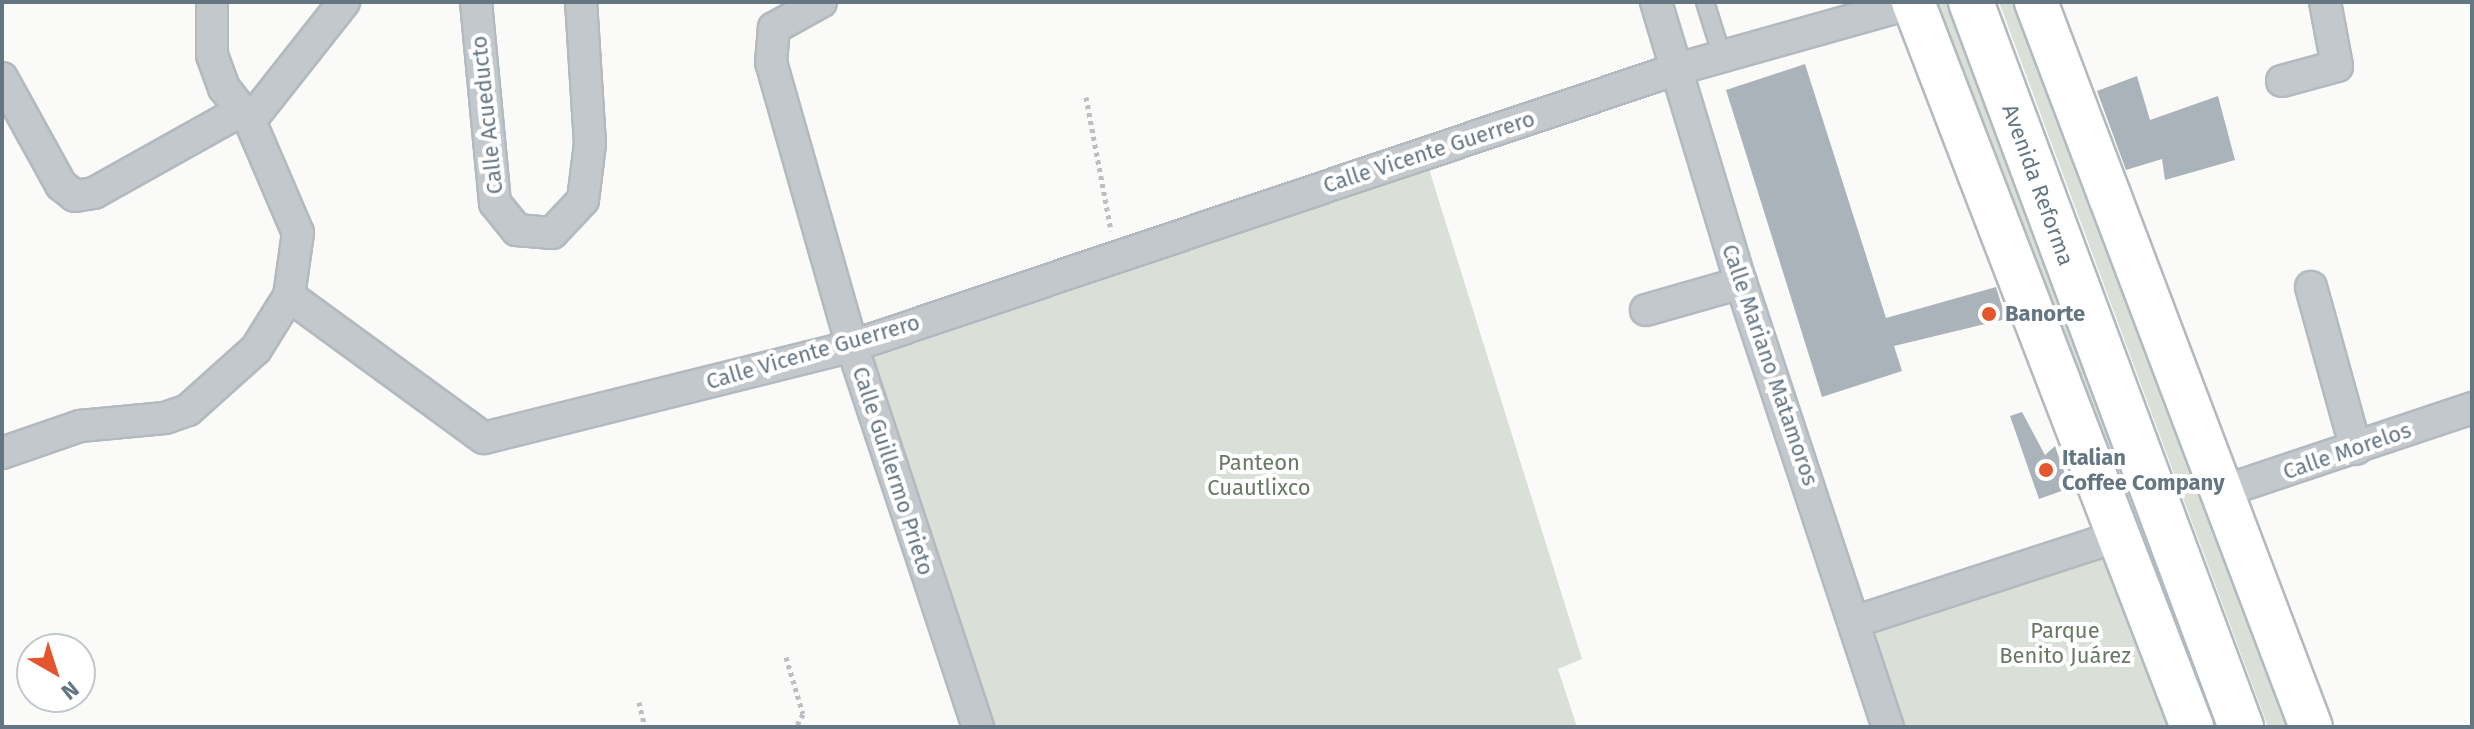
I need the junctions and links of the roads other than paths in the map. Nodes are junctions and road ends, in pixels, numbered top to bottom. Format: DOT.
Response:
graph roads {
  1 [pos="212,2"];
  2 [pos="344,2"];
  3 [pos="476,2"];
  4 [pos="581,2"];
  5 [pos="821,2"];
  6 [pos="1656,2"];
  7 [pos="1705,2"];
  8 [pos="1971,2"];
  9 [pos="1999,2"];
  10 [pos="2036,2"];
  11 [pos="2325,2"];
  12 [pos="1913,3"];
  13 [pos="1722,56"];
  14 [pos="1674,70"];
  15 [pos="2,78"];
  16 [pos="2282,81"];
  17 [pos="244,116"];
  18 [pos="1741,283"];
  19 [pos="2311,287"];
  20 [pos="289,296"];
  21 [pos="1646,310"];
  22 [pos="852,346"];
  23 [pos="2472,408"];
  24 [pos="2356,449"];
  25 [pos="2,453"];
  26 [pos="2221,492"];
  27 [pos="2122,535"];
  28 [pos="1857,621"];
  29 [pos="978,727"];
  30 [pos="1888,727"];
  31 [pos="2192,727"];
  32 [pos="2241,727"];
  33 [pos="2268,727"];
  34 [pos="2311,727"];
  1 -- 17 [label="street"];
  2 -- 17 [label="street"];
  3 -- 4 [label="street, Calle Acueducto"];
  5 -- 22 [label="street, Calle Guillermo Prieto"];
  6 -- 14 [label="street, Calle Mariano Matamoros"];
  7 -- 13 [label="lane"];
  8 -- 32 [label="main road, Avenida Reforma"];
  9 -- 33 [label="main road, Avenida Reforma"];
  10 -- 26 [label="street"];
  11 -- 16 [label="street"];
  12 -- 13 [label="street, Calle Vicente Guerrero"];
  12 -- 27 [label="street"];
  13 -- 14 [label="street, Calle Vicente Guerrero"];
  14 -- 18 [label="street, Calle Mariano Matamoros"];
  14 -- 22 [label="street, Calle Vicente Guerrero"];
  15 -- 17 [label="street"];
  17 -- 20 [label="street"];
  18 -- 21 [label="street"];
  18 -- 28 [label="street, Calle Mariano Matamoros"];
  19 -- 24 [label="street"];
  20 -- 22 [label="street, Calle Vicente Guerrero"];
  20 -- 25 [label="street"];
  22 -- 29 [label="street, Calle Guillermo Prieto"];
  23 -- 24 [label="street, Calle Morelos"];
  24 -- 26 [label="street, Calle Morelos"];
  26 -- 34 [label="street"];
  27 -- 28 [label="street"];
  27 -- 31 [label="street"];
  28 -- 30 [label="street, Calle Mariano Matamoros"];
}
